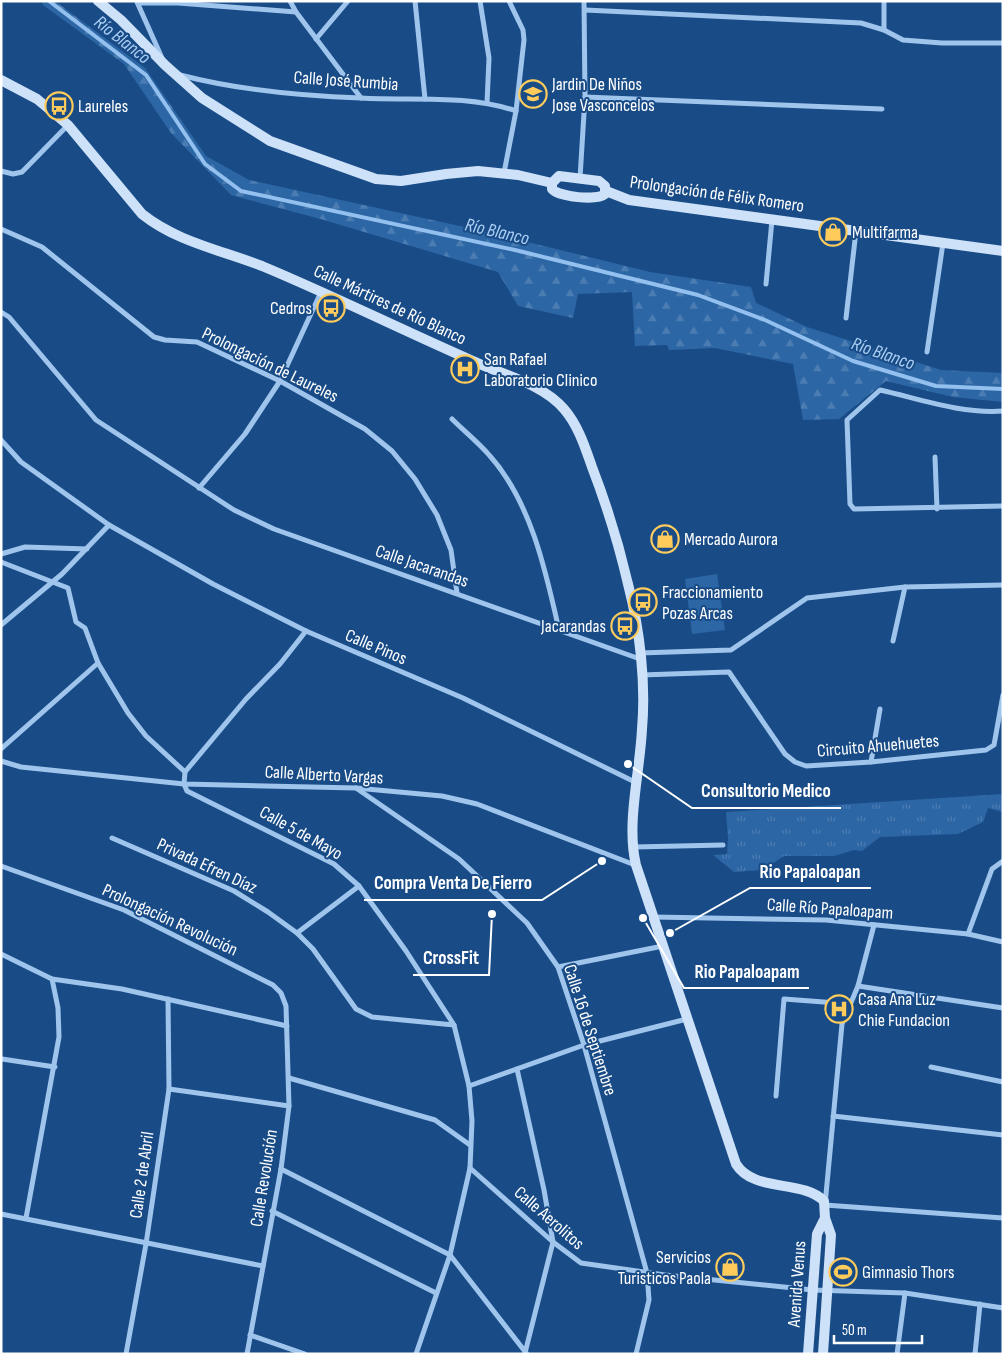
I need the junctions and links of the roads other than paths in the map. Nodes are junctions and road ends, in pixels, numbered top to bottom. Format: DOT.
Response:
graph roads {
  1 [pos="98,1"];
  2 [pos="290,1"];
  3 [pos="348,1"];
  4 [pos="415,1"];
  5 [pos="480,1"];
  6 [pos="509,1"];
  7 [pos="584,1"];
  8 [pos="884,1"];
  9 [pos="138,2"];
  10 [pos="585,10"];
  11 [pos="296,12"];
  12 [pos="884,30"];
  13 [pos="316,38"];
  14 [pos="1003,43"];
  15 [pos="165,65"];
  16 [pos="174,74"];
  17 [pos="1,80"];
  18 [pos="585,97"];
  19 [pos="361,98"];
  20 [pos="425,99"];
  21 [pos="487,103"];
  22 [pos="882,109"];
  23 [pos="516,111"];
  24 [pos="68,125"];
  25 [pos="1,171"];
  26 [pos="504,173"];
  27 [pos="580,178"];
  28 [pos="552,183"];
  29 [pos="606,191"];
  30 [pos="772,219"];
  31 [pos="1,229"];
  32 [pos="856,231"];
  33 [pos="943,243"];
  34 [pos="1003,251"];
  35 [pos="766,284"];
  36 [pos="322,291"];
  37 [pos="1,312"];
  38 [pos="846,318"];
  39 [pos="927,352"];
  40 [pos="280,381"];
  41 [pos="1003,412"];
  42 [pos="452,419"];
  43 [pos="1,440"];
  44 [pos="935,457"];
  45 [pos="199,488"];
  46 [pos="1003,506"];
  47 [pos="936,509"];
  48 [pos="109,525"];
  49 [pos="87,549"];
  50 [pos="1,554"];
  51 [pos="1,562"];
  52 [pos="53,581"];
  53 [pos="1003,585"];
  54 [pos="905,588"];
  55 [pos="457,592"];
  56 [pos="1,625"];
  57 [pos="558,630"];
  58 [pos="306,631"];
  59 [pos="893,641"];
  60 [pos="640,656"];
  61 [pos="98,663"];
  62 [pos="641,675"];
  63 [pos="1003,695"];
  64 [pos="880,709"];
  65 [pos="1,749"];
  66 [pos="1,761"];
  67 [pos="871,762"];
  68 [pos="185,772"];
  69 [pos="637,783"];
  70 [pos="184,784"];
  71 [pos="356,788"];
  72 [pos="112,838"];
  73 [pos="723,845"];
  74 [pos="632,847"];
  75 [pos="1003,861"];
  76 [pos="636,865"];
  77 [pos="1,866"];
  78 [pos="358,886"];
  79 [pos="653,918"];
  80 [pos="874,925"];
  81 [pos="297,933"];
  82 [pos="968,934"];
  83 [pos="1003,942"];
  84 [pos="663,946"];
  85 [pos="1,954"];
  86 [pos="558,966"];
  87 [pos="52,979"];
  88 [pos="858,986"];
  89 [pos="168,999"];
  90 [pos="850,1004"];
  91 [pos="286,1006"];
  92 [pos="1003,1008"];
  93 [pos="687,1019"];
  94 [pos="454,1025"];
  95 [pos="287,1026"];
  96 [pos="584,1046"];
  97 [pos="2,1059"];
  98 [pos="55,1067"];
  99 [pos="931,1067"];
  100 [pos="517,1069"];
  101 [pos="289,1078"];
  102 [pos="1003,1082"];
  103 [pos="469,1086"];
  104 [pos="169,1089"];
  105 [pos="776,1096"];
  106 [pos="289,1106"];
  107 [pos="833,1116"];
  108 [pos="1003,1135"];
  109 [pos="470,1145"];
  110 [pos="470,1168"];
  111 [pos="280,1169"];
  112 [pos="825,1205"];
  113 [pos="272,1211"];
  114 [pos="1,1214"];
  115 [pos="26,1218"];
  116 [pos="825,1218"];
  117 [pos="1003,1218"];
  118 [pos="553,1242"];
  119 [pos="146,1244"];
  120 [pos="450,1255"];
  121 [pos="263,1266"];
  122 [pos="647,1273"];
  123 [pos="813,1290"];
  124 [pos="828,1290"];
  125 [pos="436,1293"];
  126 [pos="905,1293"];
  127 [pos="980,1304"];
  128 [pos="1003,1308"];
  129 [pos="250,1336"];
  130 [pos="526,1353"];
  131 [pos="126,1354"];
  132 [pos="247,1354"];
  133 [pos="305,1354"];
  134 [pos="416,1354"];
  135 [pos="636,1354"];
  136 [pos="808,1354"];
  137 [pos="823,1354"];
  138 [pos="897,1354"];
  139 [pos="975,1354"];
  1 -- 15 [label="main road"];
  2 -- 11 [label="street"];
  3 -- 13 [label="street"];
  4 -- 20 [label="street"];
  5 -- 21 [label="street"];
  6 -- 23 [label="street"];
  7 -- 10 [label="street"];
  8 -- 12 [label="street"];
  9 -- 11 [label="street"];
  9 -- 15 [label="street"];
  10 -- 12 [label="street"];
  10 -- 18 [label="street"];
  11 -- 13 [label="street"];
  12 -- 14 [label="street"];
  13 -- 19 [label="street"];
  15 -- 16 [label="main road"];
  16 -- 19 [label="street, Calle José Rumbia"];
  16 -- 26 [label="main road"];
  17 -- 24 [label="main road, Calle Mártires de Río Blanco"];
  18 -- 22 [label="street"];
  18 -- 27 [label="street"];
  19 -- 20 [label="street, Calle José Rumbia"];
  20 -- 21 [label="street, Calle José Rumbia"];
  21 -- 23 [label="street, Calle José Rumbia"];
  23 -- 26 [label="street"];
  24 -- 25 [label="street"];
  24 -- 36 [label="main road, Calle Mártires de Río Blanco"];
  26 -- 28 [label="main road"];
  27 -- 28 [label="main road"];
  27 -- 29 [label="main road, Prolongación de Félix Romero"];
  28 -- 29 [label="main road"];
  29 -- 30 [label="main road, Prolongación de Félix Romero"];
  30 -- 32 [label="main road, Prolongación de Félix Romero"];
  30 -- 35 [label="street"];
  31 -- 40 [label="street, Prolongación de Laureles"];
  32 -- 33 [label="main road, Prolongación de Félix Romero"];
  32 -- 38 [label="street"];
  33 -- 34 [label="main road, Prolongación de Félix Romero"];
  33 -- 39 [label="street"];
  36 -- 40 [label="street"];
  36 -- 60 [label="main road, Calle Mártires de Río Blanco"];
  37 -- 45 [label="street, Calle Jacarandas"];
  40 -- 45 [label="street"];
  40 -- 55 [label="street, Prolongación de Laureles"];
  41 -- 47 [label="street"];
  42 -- 57 [label="street"];
  43 -- 48 [label="street, Calle Pinos"];
  44 -- 47 [label="street"];
  45 -- 55 [label="street, Calle Jacarandas"];
  46 -- 47 [label="street"];
  48 -- 49 [label="street"];
  48 -- 58 [label="street, Calle Pinos"];
  49 -- 50 [label="street"];
  49 -- 52 [label="street"];
  51 -- 52 [label="street"];
  52 -- 56 [label="street"];
  52 -- 61 [label="street"];
  53 -- 54 [label="street"];
  54 -- 59 [label="street"];
  54 -- 60 [label="street"];
  55 -- 57 [label="street, Calle Jacarandas"];
  57 -- 60 [label="street, Calle Jacarandas"];
  58 -- 68 [label="street"];
  58 -- 69 [label="street, Calle Pinos"];
  60 -- 62 [label="main road, Calle Mártires de Río Blanco"];
  61 -- 65 [label="street"];
  61 -- 68 [label="street"];
  62 -- 67 [label="street, Circuito Ahuehuetes"];
  62 -- 69 [label="main road, Calle Mártires de Río Blanco"];
  63 -- 67 [label="street, Circuito Ahuehuetes"];
  64 -- 67 [label="street"];
  66 -- 70 [label="street, Calle Alberto Vargas"];
  68 -- 70 [label="street"];
  69 -- 74 [label="main road, Calle Mártires de Río Blanco"];
  70 -- 71 [label="street, Calle Alberto Vargas"];
  70 -- 78 [label="street, Calle 5 de Mayo"];
  71 -- 76 [label="street, Calle Alberto Vargas"];
  71 -- 86 [label="street, Calle 16 de Septiembre"];
  72 -- 81 [label="street, Privada Efren Díaz"];
  73 -- 74 [label="street"];
  74 -- 76 [label="main road, Calle Mártires de Río Blanco"];
  75 -- 82 [label="street"];
  76 -- 79 [label="main road, Calle Mártires de Río Blanco"];
  77 -- 91 [label="street, Prolongación Revolución"];
  78 -- 81 [label="street"];
  78 -- 94 [label="street, Calle 5 de Mayo"];
  79 -- 80 [label="street, Calle Río Papaloapam"];
  79 -- 84 [label="main road, Calle Mártires de Río Blanco"];
  80 -- 82 [label="street, Calle Río Papaloapam"];
  80 -- 88 [label="street"];
  81 -- 94 [label="street, Privada Efren Díaz"];
  82 -- 83 [label="street, Calle Río Papaloapam"];
  84 -- 86 [label="street"];
  84 -- 93 [label="main road, Calle Mártires de Río Blanco"];
  85 -- 87 [label="street"];
  86 -- 96 [label="street, Calle 16 de Septiembre"];
  87 -- 89 [label="street"];
  87 -- 98 [label="street"];
  88 -- 90 [label="street"];
  88 -- 92 [label="street"];
  89 -- 95 [label="street"];
  89 -- 104 [label="street, Calle 2 de Abril"];
  90 -- 105 [label="street"];
  90 -- 107 [label="street"];
  91 -- 95 [label="street, Calle Revolución"];
  93 -- 96 [label="street"];
  93 -- 112 [label="main road, Calle Mártires de Río Blanco"];
  94 -- 103 [label="street, Calle 5 de Mayo"];
  95 -- 101 [label="street, Calle Revolución"];
  96 -- 100 [label="street"];
  96 -- 122 [label="street, Calle 16 de Septiembre"];
  97 -- 98 [label="street"];
  98 -- 115 [label="street"];
  99 -- 102 [label="street"];
  100 -- 103 [label="street"];
  100 -- 118 [label="street"];
  101 -- 106 [label="street, Calle Revolución"];
  101 -- 109 [label="street"];
  103 -- 109 [label="street, Calle 5 de Mayo"];
  104 -- 106 [label="street"];
  104 -- 119 [label="street, Calle 2 de Abril"];
  106 -- 111 [label="street, Calle Revolución"];
  107 -- 108 [label="street"];
  107 -- 112 [label="street"];
  109 -- 110 [label="street, Calle 5 de Mayo"];
  110 -- 118 [label="street, Calle Aerolitos"];
  110 -- 120 [label="street, Calle 5 de Mayo"];
  111 -- 113 [label="street, Calle Revolución"];
  111 -- 120 [label="street"];
  112 -- 116 [label="main road, Avenida Venus"];
  112 -- 117 [label="street"];
  113 -- 121 [label="street, Calle Revolución"];
  113 -- 125 [label="street"];
  114 -- 115 [label="street"];
  115 -- 119 [label="street"];
  116 -- 123 [label="main road, Avenida Venus"];
  116 -- 124 [label="main road, Avenida Venus"];
  118 -- 122 [label="street, Calle Aerolitos"];
  118 -- 130 [label="street"];
  119 -- 121 [label="street"];
  119 -- 131 [label="street, Calle 2 de Abril"];
  120 -- 125 [label="street, Calle 5 de Mayo"];
  120 -- 130 [label="street"];
  121 -- 129 [label="street, Calle Revolución"];
  122 -- 123 [label="street, Calle Aerolitos"];
  122 -- 135 [label="street, Calle 16 de Septiembre"];
  123 -- 124 [label="street, Calle Aerolitos"];
  123 -- 136 [label="main road, Avenida Venus"];
  124 -- 126 [label="street, Calle Aerolitos"];
  124 -- 137 [label="main road, Avenida Venus"];
  125 -- 134 [label="street, Calle 5 de Mayo"];
  126 -- 127 [label="street, Calle Aerolitos"];
  126 -- 138 [label="street"];
  127 -- 128 [label="street, Calle Aerolitos"];
  127 -- 139 [label="street"];
  129 -- 132 [label="street, Calle Revolución"];
  129 -- 133 [label="street"];
}
